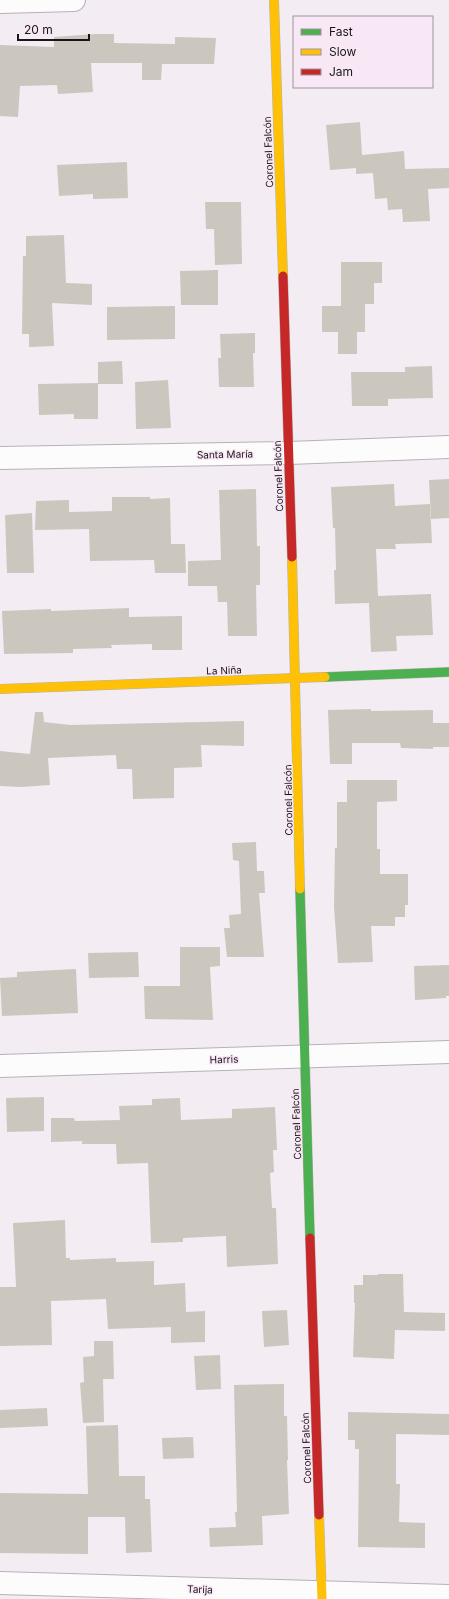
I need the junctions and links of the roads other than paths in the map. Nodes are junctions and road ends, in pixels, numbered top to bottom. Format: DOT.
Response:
graph roads {
  1 [pos="74,0"];
  2 [pos="274,0"];
  3 [pos="0,2"];
  4 [pos="449,447"];
  5 [pos="289,453"];
  6 [pos="0,458"];
  7 [pos="449,672"];
  8 [pos="296,679"];
  9 [pos="0,689"];
  10 [pos="449,1052"];
  11 [pos="304,1056"];
  12 [pos="0,1066"];
  13 [pos="0,1583"];
  14 [pos="322,1596"];
  15 [pos="449,1596"];
  1 -- 3 [label="street"];
  2 -- 5 [label="street, Coronel Falcón"];
  4 -- 5 [label="street, Santa María"];
  5 -- 6 [label="street, Santa María"];
  5 -- 8 [label="street, Coronel Falcón"];
  7 -- 8 [label="street, La Niña"];
  8 -- 9 [label="street, La Niña"];
  8 -- 11 [label="street, Coronel Falcón"];
  10 -- 11 [label="street, Harris"];
  11 -- 12 [label="street, Harris"];
  11 -- 14 [label="street, Coronel Falcón"];
  13 -- 14 [label="street, Tarija"];
  14 -- 15 [label="street, Tarija"];
}
